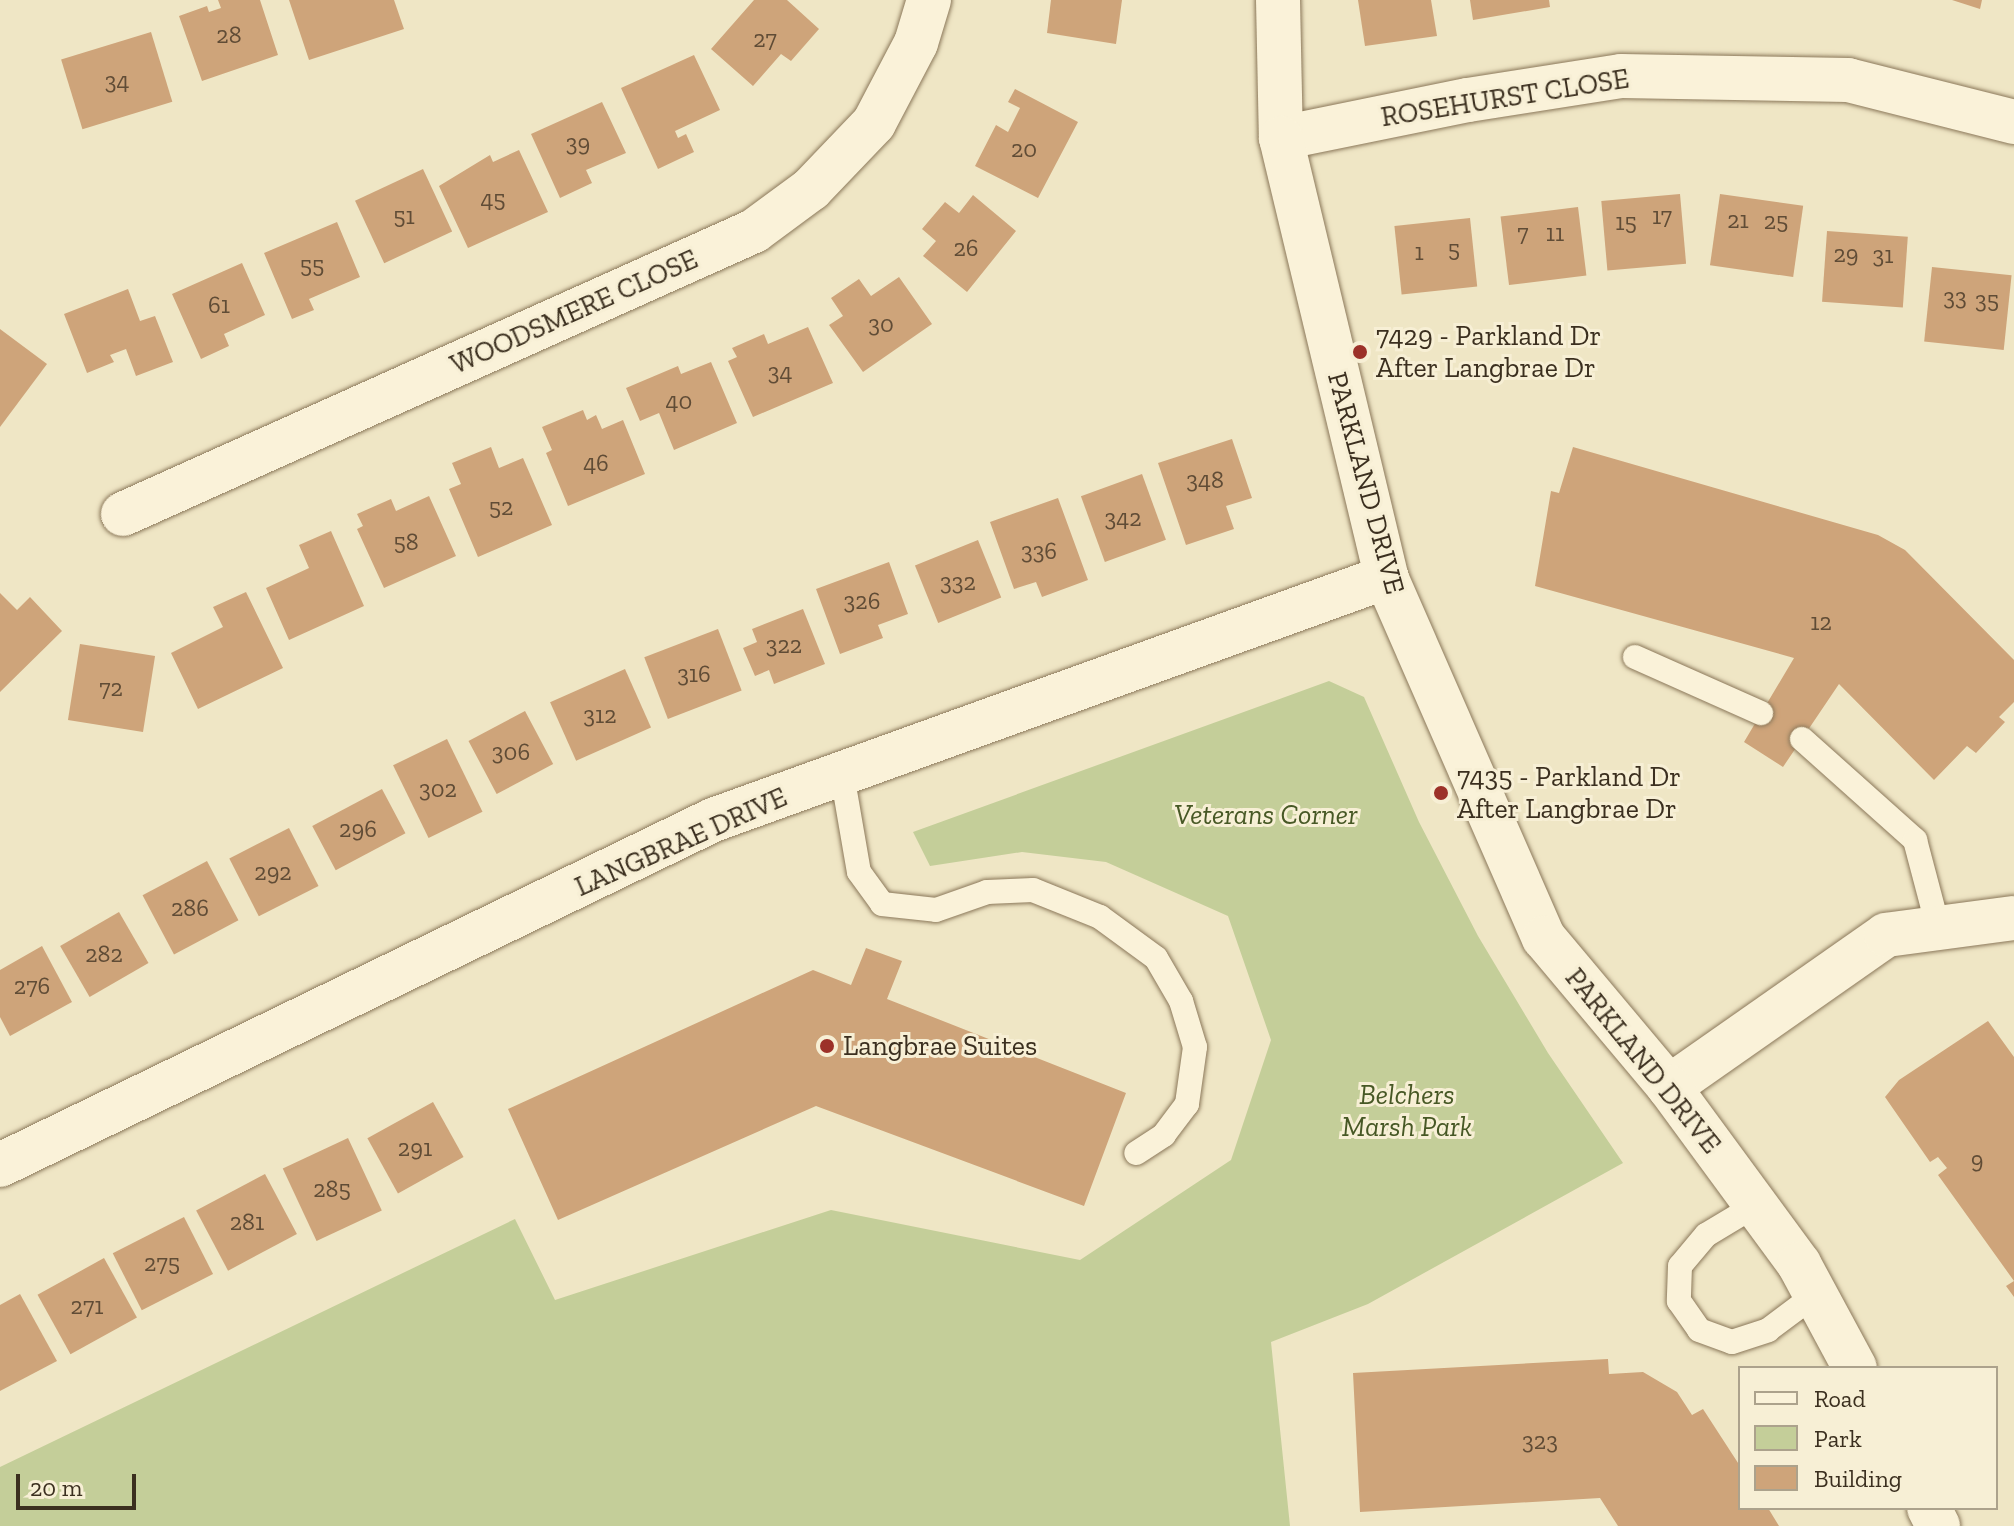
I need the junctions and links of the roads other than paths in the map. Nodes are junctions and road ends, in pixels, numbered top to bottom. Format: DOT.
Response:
graph roads {
  1 [pos="929,0"];
  2 [pos="1278,0"];
  3 [pos="2014,122"];
  4 [pos="1281,138"];
  5 [pos="123,514"];
  6 [pos="1386,577"];
  7 [pos="1635,657"];
  8 [pos="1761,713"];
  9 [pos="1802,739"];
  10 [pos="842,774"];
  11 [pos="2014,918"];
  12 [pos="1938,927"];
  13 [pos="1669,1087"];
  14 [pos="1136,1153"];
  15 [pos="0,1165"];
  16 [pos="1756,1205"];
  17 [pos="1815,1295"];
  18 [pos="1854,1366"];
  1 -- 5 [label="street, WOODSMERE CLOSE"];
  2 -- 4 [label="street, PARKLAND DRIVE"];
  3 -- 4 [label="street, ROSEHURST CLOSE"];
  4 -- 6 [label="street, PARKLAND DRIVE"];
  6 -- 10 [label="street, LANGBRAE DRIVE"];
  6 -- 13 [label="street, PARKLAND DRIVE"];
  7 -- 8 [label="lane"];
  9 -- 12 [label="lane"];
  10 -- 14 [label="lane"];
  10 -- 15 [label="street, LANGBRAE DRIVE"];
  11 -- 12 [label="street"];
  12 -- 13 [label="street"];
  13 -- 16 [label="street, PARKLAND DRIVE"];
  16 -- 17 [label="street, PARKLAND DRIVE"];
  16 -- 17 [label="lane"];
  17 -- 18 [label="street, PARKLAND DRIVE"];
}
